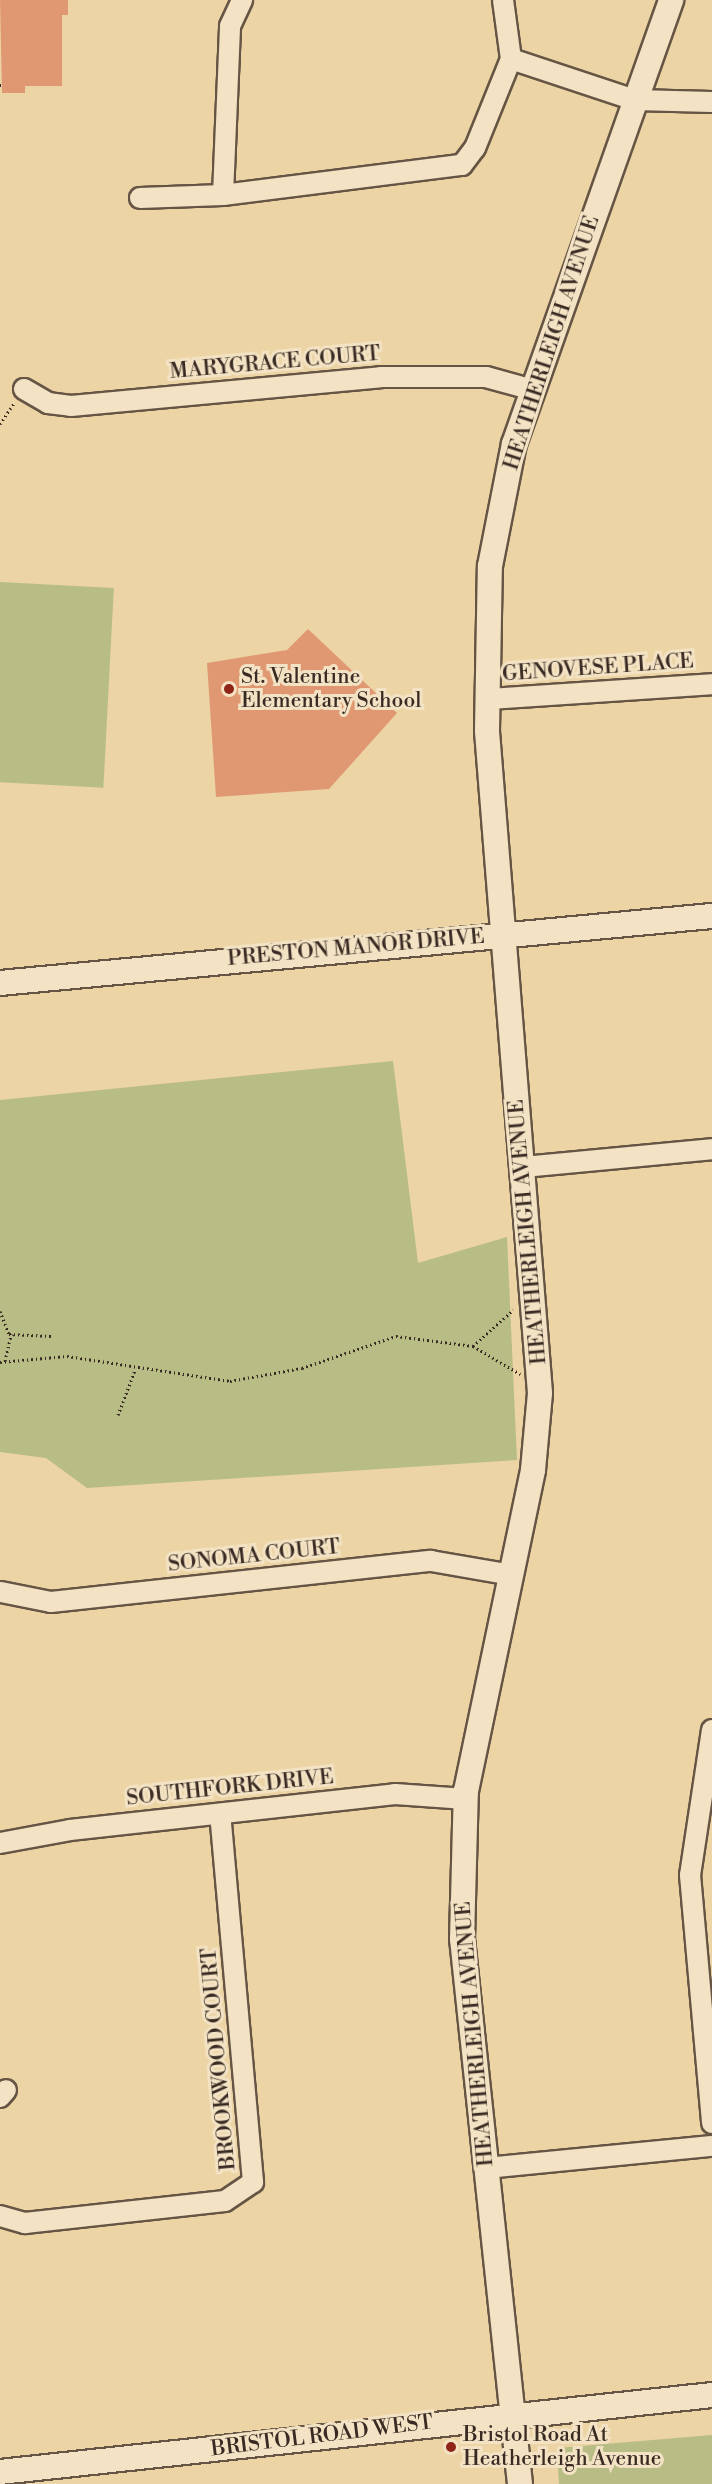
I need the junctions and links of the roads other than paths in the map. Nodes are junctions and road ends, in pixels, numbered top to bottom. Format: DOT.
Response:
graph roads {
  1 [pos="242,0"];
  2 [pos="503,0"];
  3 [pos="671,0"];
  4 [pos="511,58"];
  5 [pos="635,100"];
  6 [pos="712,102"];
  7 [pos="223,195"];
  8 [pos="140,198"];
  9 [pos="24,389"];
  10 [pos="533,390"];
  11 [pos="712,684"];
  12 [pos="488,699"];
  13 [pos="712,916"];
  14 [pos="504,936"];
  15 [pos="0,983"];
  16 [pos="712,1149"];
  17 [pos="523,1167"];
  18 [pos="512,1575"];
  19 [pos="1,1592"];
  20 [pos="712,1730"];
  21 [pos="466,1799"];
  22 [pos="220,1814"];
  23 [pos="0,1843"];
  24 [pos="712,2124"];
  25 [pos="712,2146"];
  26 [pos="486,2168"];
  27 [pos="0,2216"];
  28 [pos="712,2395"];
  29 [pos="512,2413"];
  30 [pos="1,2475"];
  31 [pos="520,2484"];
  1 -- 7 [label="street"];
  2 -- 4 [label="street"];
  3 -- 5 [label="street, HEATHERLEIGH AVENUE"];
  4 -- 5 [label="street"];
  4 -- 7 [label="street"];
  5 -- 6 [label="street"];
  5 -- 10 [label="street, HEATHERLEIGH AVENUE"];
  7 -- 8 [label="street"];
  9 -- 10 [label="street, MARYGRACE COURT"];
  10 -- 12 [label="street, HEATHERLEIGH AVENUE"];
  11 -- 12 [label="street, GENOVESE PLACE"];
  12 -- 14 [label="street, HEATHERLEIGH AVENUE"];
  13 -- 14 [label="street, PRESTON MANOR DRIVE"];
  14 -- 15 [label="street, PRESTON MANOR DRIVE"];
  14 -- 17 [label="street, HEATHERLEIGH AVENUE"];
  16 -- 17 [label="street"];
  17 -- 18 [label="street, HEATHERLEIGH AVENUE"];
  18 -- 19 [label="street, SONOMA COURT"];
  18 -- 21 [label="street, HEATHERLEIGH AVENUE"];
  20 -- 24 [label="street"];
  21 -- 22 [label="street, SOUTHFORK DRIVE"];
  21 -- 26 [label="street, HEATHERLEIGH AVENUE"];
  22 -- 23 [label="street, SOUTHFORK DRIVE"];
  22 -- 27 [label="street, BROOKWOOD COURT"];
  25 -- 26 [label="street"];
  26 -- 29 [label="street, HEATHERLEIGH AVENUE"];
  28 -- 29 [label="street, BRISTOL ROAD WEST"];
  29 -- 30 [label="street, BRISTOL ROAD WEST"];
  29 -- 31 [label="street, HEATHERLEIGH AVENUE"];
}
